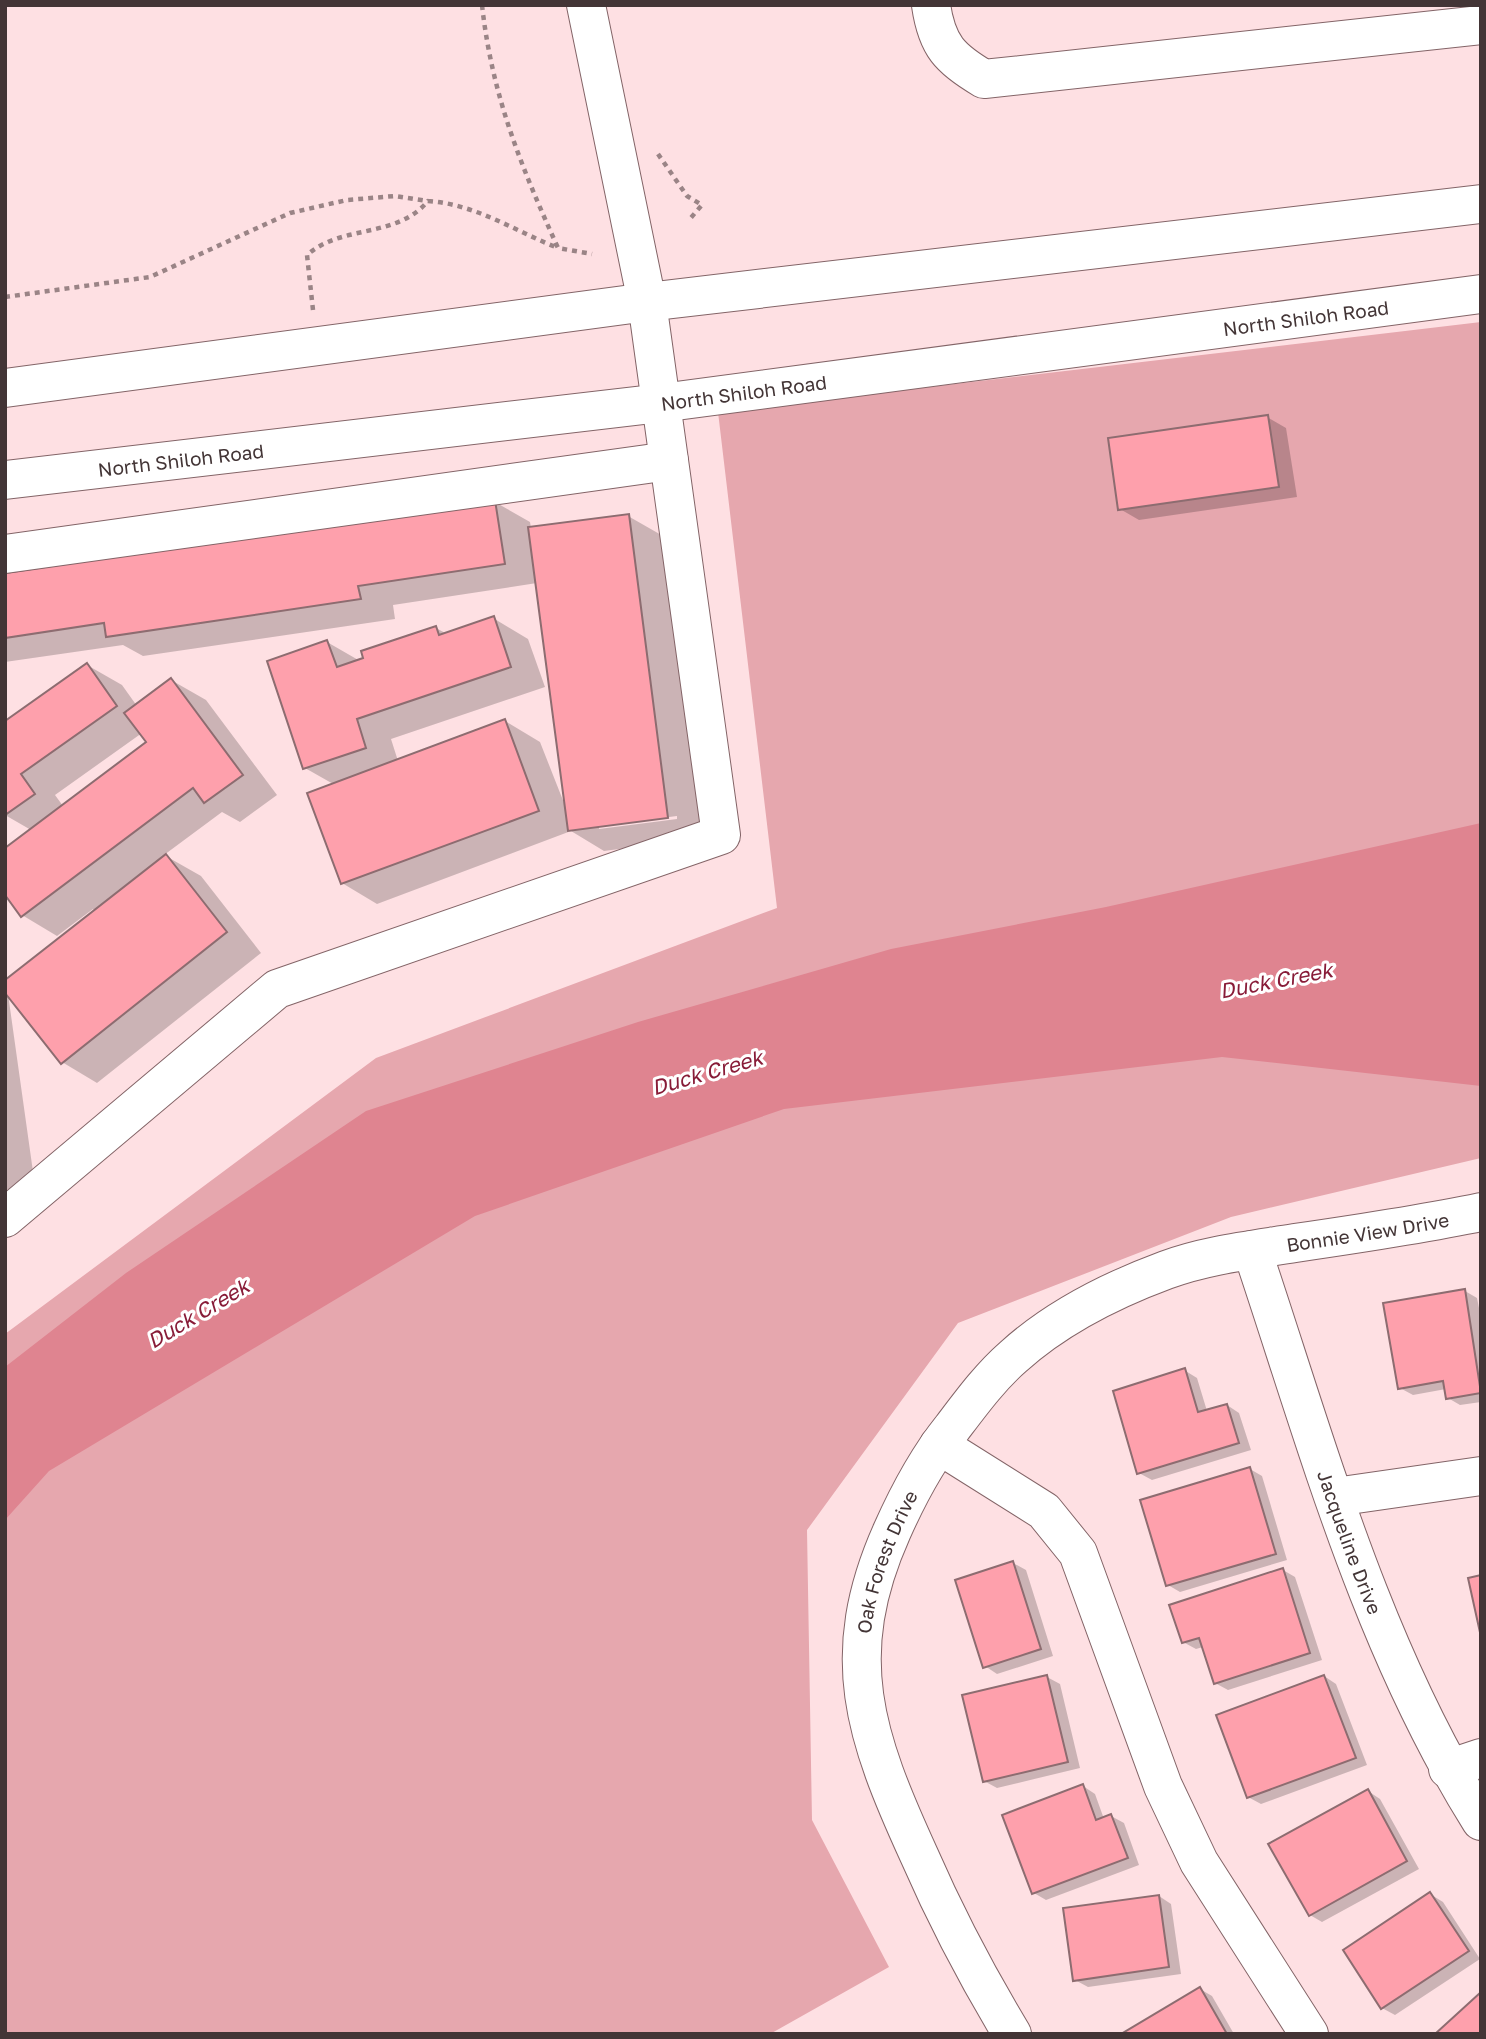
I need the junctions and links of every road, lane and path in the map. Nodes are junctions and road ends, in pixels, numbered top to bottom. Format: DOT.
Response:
graph roads {
  1 [pos="482,5"];
  2 [pos="586,5"];
  3 [pos="931,5"];
  4 [pos="1376,19"];
  5 [pos="1481,24"];
  6 [pos="656,150"];
  7 [pos="428,201"];
  8 [pos="1481,204"];
  9 [pos="688,220"];
  10 [pos="558,248"];
  11 [pos="592,254"];
  12 [pos="1481,294"];
  13 [pos="5,297"];
  14 [pos="646,302"];
  15 [pos="313,313"];
  16 [pos="5,388"];
  17 [pos="661,403"];
  18 [pos="669,461"];
  19 [pos="5,480"];
  20 [pos="5,554"];
  21 [pos="1481,1212"];
  22 [pos="5,1218"];
  23 [pos="1252,1250"];
  24 [pos="939,1445"];
  25 [pos="1481,1476"];
  26 [pos="1335,1497"];
  27 [pos="1464,1763"];
  28 [pos="1481,1821"];
  29 [pos="1012,2034"];
  30 [pos="1309,2034"];
  1 -- 10 [label="path"];
  2 -- 14 [label="main road"];
  3 -- 4 [label="main road"];
  4 -- 5 [label="main road"];
  6 -- 9 [label="path"];
  7 -- 10 [label="path"];
  7 -- 13 [label="path"];
  7 -- 15 [label="path"];
  8 -- 14 [label="main road"];
  10 -- 11 [label="path"];
  12 -- 17 [label="main road, North Shiloh Road"];
  14 -- 16 [label="main road"];
  14 -- 17 [label="main road"];
  17 -- 18 [label="main road"];
  17 -- 19 [label="main road, North Shiloh Road"];
  18 -- 20 [label="main road"];
  18 -- 22 [label="main road"];
  21 -- 23 [label="main road, Bonnie View Drive"];
  23 -- 24 [label="main road, Oak Forest Drive"];
  23 -- 26 [label="main road, Jacqueline Drive"];
  24 -- 29 [label="main road, Oak Forest Drive"];
  24 -- 30 [label="main road"];
  25 -- 26 [label="main road"];
  26 -- 27 [label="main road, Jacqueline Drive"];
  27 -- 28 [label="main road, Jacqueline Drive"];
}
